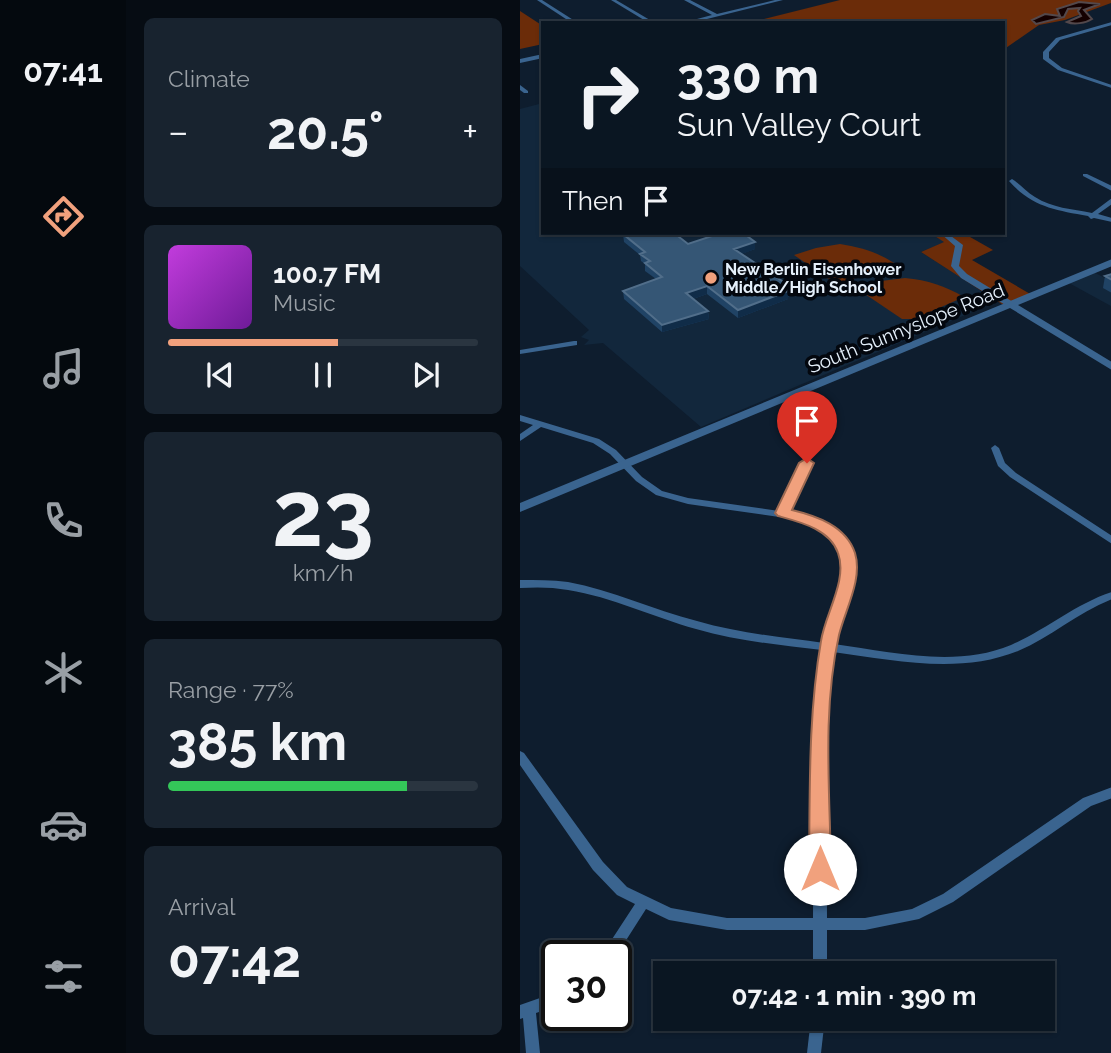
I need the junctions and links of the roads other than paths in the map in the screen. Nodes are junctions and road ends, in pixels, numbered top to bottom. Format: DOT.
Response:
graph roads {
  1 [pos="539,0"];
  2 [pos="613,0"];
  3 [pos="686,0"];
  4 [pos="760,0"];
  5 [pos="781,0"];
  6 [pos="767,3"];
  7 [pos="781,10"];
  8 [pos="716,15"];
  9 [pos="573,21"];
  10 [pos="650,21"];
  11 [pos="692,21"];
  12 [pos="1111,23"];
  13 [pos="1077,33"];
  14 [pos="1092,39"];
  15 [pos="541,56"];
  16 [pos="520,61"];
  17 [pos="520,87"];
  18 [pos="1111,87"];
  19 [pos="526,92"];
  20 [pos="1085,176"];
  21 [pos="1012,181"];
  22 [pos="1111,189"];
  23 [pos="1111,200"];
  24 [pos="1107,206"];
  25 [pos="1091,217"];
  26 [pos="1111,220"];
  27 [pos="1111,226"];
  28 [pos="946,235"];
  29 [pos="1111,262"];
  30 [pos="1010,304"];
  31 [pos="574,343"];
  32 [pos="520,352"];
  33 [pos="1111,367"];
  34 [pos="520,418"];
  35 [pos="539,424"];
  36 [pos="520,438"];
  37 [pos="995,448"];
  38 [pos="807,463"];
  39 [pos="626,464"];
  40 [pos="520,508"];
  41 [pos="783,513"];
  42 [pos="1111,541"];
  43 [pos="520,584"];
  44 [pos="1111,595"];
  45 [pos="828,647"];
  46 [pos="520,756"];
  47 [pos="1111,792"];
  48 [pos="643,903"];
  49 [pos="820,924"];
  50 [pos="619,940"];
  51 [pos="820,961"];
  52 [pos="541,1005"];
  53 [pos="524,1011"];
  54 [pos="817,1031"];
  55 [pos="533,1053"];
  56 [pos="814,1053"];
  1 -- 9 [label="street"];
  2 -- 10 [label="street"];
  3 -- 8 [label="street"];
  4 -- 6 [label="street"];
  5 -- 6 [label="street"];
  6 -- 7 [label="street"];
  6 -- 8 [label="street"];
  8 -- 11 [label="street"];
  12 -- 13 [label="street"];
  13 -- 14 [label="street"];
  13 -- 18 [label="street"];
  15 -- 16 [label="street"];
  17 -- 19 [label="street"];
  20 -- 22 [label="street"];
  21 -- 25 [label="street"];
  23 -- 24 [label="street"];
  24 -- 25 [label="street"];
  25 -- 26 [label="street"];
  25 -- 27 [label="street"];
  28 -- 30 [label="street"];
  29 -- 30 [label="street, South Sunnyslope Road"];
  30 -- 33 [label="street"];
  30 -- 39 [label="street, South Sunnyslope Road"];
  31 -- 32 [label="street"];
  34 -- 35 [label="street"];
  35 -- 36 [label="street"];
  35 -- 39 [label="street"];
  37 -- 42 [label="street"];
  38 -- 41 [label="street"];
  39 -- 40 [label="street, South Sunnyslope Road"];
  39 -- 41 [label="street"];
  41 -- 45 [label="street"];
  43 -- 45 [label="street"];
  44 -- 45 [label="street"];
  45 -- 49 [label="street"];
  46 -- 48 [label="street"];
  47 -- 49 [label="street"];
  48 -- 49 [label="street"];
  48 -- 50 [label="street"];
  49 -- 51 [label="street"];
  52 -- 53 [label="street"];
  53 -- 55 [label="street"];
  54 -- 56 [label="street"];
}
